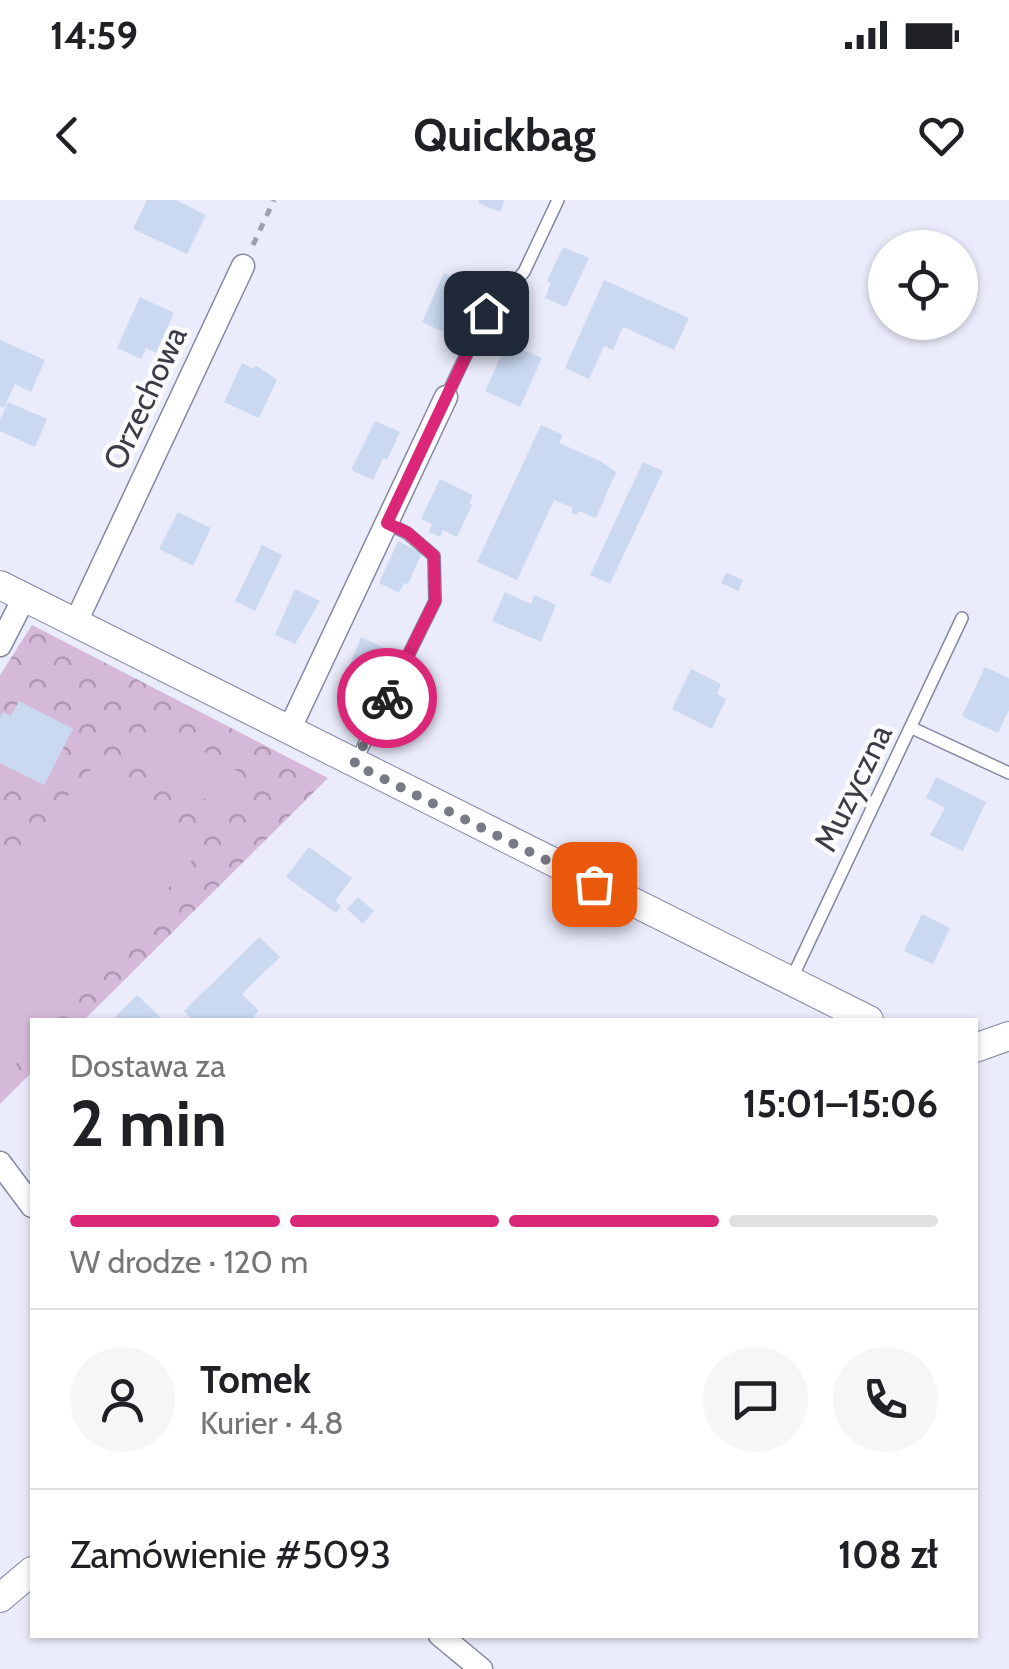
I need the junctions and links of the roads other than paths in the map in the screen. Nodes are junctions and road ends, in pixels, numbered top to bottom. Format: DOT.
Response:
graph roads {
  1 [pos="558,200"];
  2 [pos="243,266"];
  3 [pos="446,397"];
  4 [pos="387,523"];
  5 [pos="12,592"];
  6 [pos="962,618"];
  7 [pos="74,624"];
  8 [pos="0,645"];
  9 [pos="912,728"];
  10 [pos="289,730"];
  11 [pos="354,764"];
  12 [pos="1009,773"];
  13 [pos="791,981"];
  14 [pos="866,1018"];
  15 [pos="1009,1036"];
  16 [pos="978,1047"];
  17 [pos="0,1164"];
  18 [pos="30,1203"];
  19 [pos="30,1573"];
  20 [pos="0,1598"];
  21 [pos="444,1638"];
  22 [pos="481,1669"];
  1 -- 3 [label="lane"];
  2 -- 7 [label="street, Orzechowa"];
  3 -- 4 [label="street"];
  4 -- 10 [label="street"];
  4 -- 11 [label="lane"];
  5 -- 7 [label="street"];
  5 -- 8 [label="street"];
  6 -- 9 [label="lane, Muzyczna"];
  7 -- 10 [label="street"];
  9 -- 12 [label="lane"];
  9 -- 13 [label="lane, Muzyczna"];
  10 -- 11 [label="street"];
  11 -- 13 [label="street"];
  13 -- 14 [label="street"];
  15 -- 16 [label="street"];
  17 -- 18 [label="street"];
  19 -- 20 [label="street"];
  21 -- 22 [label="street"];
}
